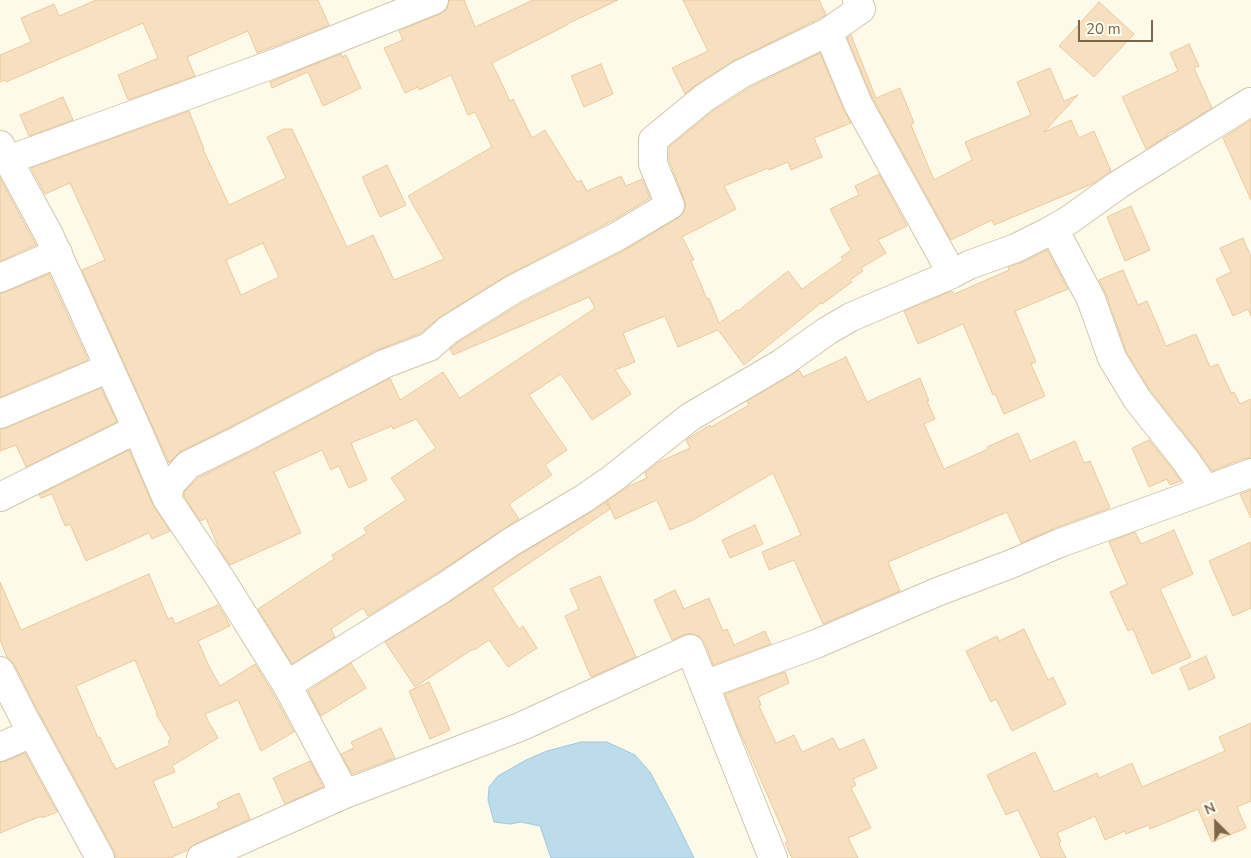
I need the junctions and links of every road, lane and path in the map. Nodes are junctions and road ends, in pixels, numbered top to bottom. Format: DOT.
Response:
graph roads {
  1 [pos="434,0"];
  2 [pos="857,0"];
  3 [pos="828,32"];
  4 [pos="1251,103"];
  5 [pos="4,152"];
  6 [pos="1054,229"];
  7 [pos="58,253"];
  8 [pos="952,274"];
  9 [pos="0,278"];
  10 [pos="109,368"];
  11 [pos="0,414"];
  12 [pos="137,429"];
  13 [pos="1251,472"];
  14 [pos="1206,490"];
  15 [pos="0,498"];
  16 [pos="167,499"];
  17 [pos="0,671"];
  18 [pos="287,684"];
  19 [pos="704,685"];
  20 [pos="32,733"];
  21 [pos="0,746"];
  22 [pos="345,794"];
  23 [pos="100,858"];
  24 [pos="201,858"];
  25 [pos="773,858"];
  1 -- 5 [label="street"];
  2 -- 3 [label="street"];
  3 -- 8 [label="street"];
  3 -- 16 [label="street"];
  4 -- 6 [label="street"];
  5 -- 7 [label="street"];
  6 -- 8 [label="street"];
  6 -- 14 [label="street"];
  7 -- 9 [label="street"];
  7 -- 10 [label="street"];
  8 -- 18 [label="street"];
  10 -- 11 [label="street"];
  10 -- 12 [label="street"];
  12 -- 15 [label="street"];
  12 -- 16 [label="street"];
  13 -- 14 [label="street"];
  14 -- 19 [label="street"];
  16 -- 18 [label="street"];
  17 -- 20 [label="street"];
  18 -- 22 [label="street"];
  19 -- 22 [label="street"];
  19 -- 25 [label="street"];
  20 -- 21 [label="street"];
  20 -- 23 [label="street"];
  22 -- 24 [label="street"];
}
